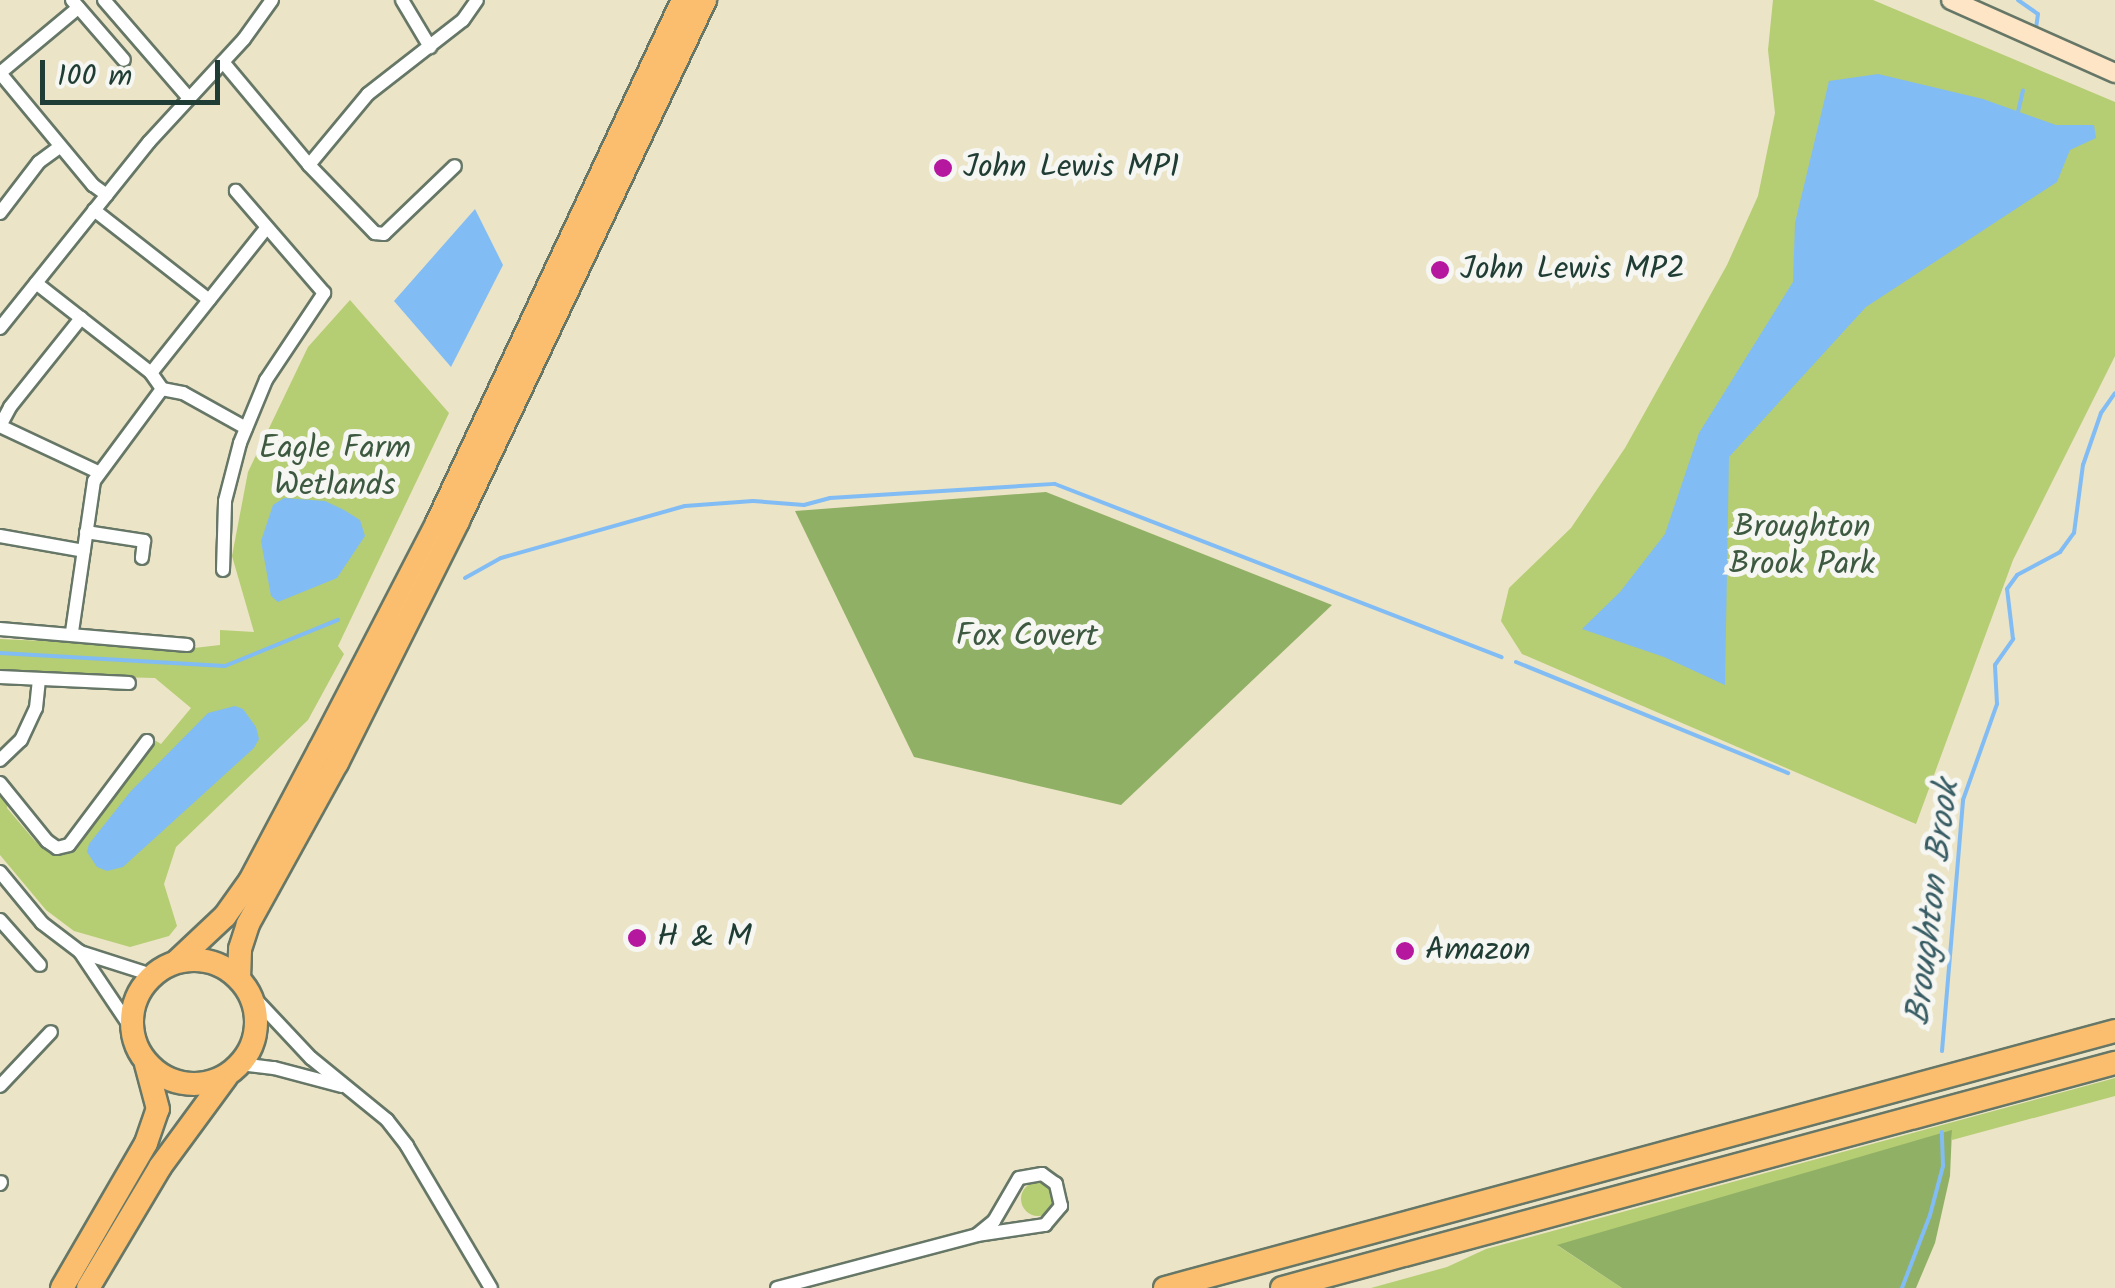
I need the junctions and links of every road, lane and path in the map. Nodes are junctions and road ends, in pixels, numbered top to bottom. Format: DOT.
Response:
graph roads {
  1 [pos="104,0"];
  2 [pos="402,0"];
  3 [pos="477,0"];
  4 [pos="682,0"];
  5 [pos="705,0"];
  6 [pos="1950,0"];
  7 [pos="267,2"];
  8 [pos="75,4"];
  9 [pos="430,47"];
  10 [pos="124,60"];
  11 [pos="223,62"];
  12 [pos="2115,73"];
  13 [pos="1,75"];
  14 [pos="188,98"];
  15 [pos="60,147"];
  16 [pos="308,166"];
  17 [pos="456,166"];
  18 [pos="236,191"];
  19 [pos="107,195"];
  20 [pos="94,210"];
  21 [pos="0,213"];
  22 [pos="267,227"];
  23 [pos="36,282"];
  24 [pos="209,300"];
  25 [pos="81,318"];
  26 [pos="0,328"];
  27 [pos="151,373"];
  28 [pos="162,389"];
  29 [pos="0,426"];
  30 [pos="246,428"];
  31 [pos="98,472"];
  32 [pos="86,532"];
  33 [pos="0,536"];
  34 [pos="84,550"];
  35 [pos="142,558"];
  36 [pos="223,570"];
  37 [pos="0,629"];
  38 [pos="72,632"];
  39 [pos="187,646"];
  40 [pos="0,678"];
  41 [pos="39,679"];
  42 [pos="129,683"];
  43 [pos="147,742"];
  44 [pos="0,760"];
  45 [pos="0,783"];
  46 [pos="0,872"];
  47 [pos="3,928"];
  48 [pos="80,952"];
  49 [pos="176,962"];
  50 [pos="40,965"];
  51 [pos="152,976"];
  52 [pos="244,985"];
  53 [pos="131,1028"];
  54 [pos="2115,1031"];
  55 [pos="51,1032"];
  56 [pos="2115,1063"];
  57 [pos="146,1064"];
  58 [pos="234,1069"];
  59 [pos="0,1086"];
  60 [pos="344,1086"];
  61 [pos="1008,1198"];
  62 [pos="1027,1226"];
  63 [pos="977,1235"];
  64 [pos="62,1288"];
  65 [pos="88,1288"];
  66 [pos="490,1288"];
  67 [pos="777,1288"];
  68 [pos="1166,1288"];
  69 [pos="1282,1288"];
  1 -- 14 [label="street"];
  2 -- 9 [label="street"];
  3 -- 9 [label="street"];
  4 -- 49 [label="highway"];
  5 -- 52 [label="highway"];
  6 -- 12 [label="street"];
  7 -- 11 [label="street"];
  8 -- 10 [label="street"];
  8 -- 13 [label="street"];
  9 -- 16 [label="street"];
  11 -- 14 [label="street"];
  11 -- 16 [label="street"];
  13 -- 15 [label="street"];
  14 -- 19 [label="street"];
  15 -- 19 [label="street"];
  15 -- 21 [label="street"];
  16 -- 17 [label="street"];
  18 -- 22 [label="street"];
  19 -- 20 [label="street"];
  20 -- 23 [label="street"];
  20 -- 24 [label="street"];
  22 -- 24 [label="street"];
  22 -- 30 [label="street"];
  23 -- 25 [label="street"];
  23 -- 26 [label="street"];
  24 -- 27 [label="street"];
  25 -- 27 [label="street"];
  25 -- 29 [label="street"];
  27 -- 28 [label="street"];
  28 -- 30 [label="street"];
  28 -- 31 [label="street"];
  29 -- 31 [label="street"];
  30 -- 36 [label="street"];
  31 -- 32 [label="street"];
  32 -- 34 [label="street"];
  32 -- 35 [label="street"];
  33 -- 34 [label="street"];
  34 -- 38 [label="street"];
  37 -- 38 [label="street"];
  38 -- 39 [label="street"];
  40 -- 41 [label="street"];
  41 -- 42 [label="street"];
  41 -- 44 [label="street"];
  43 -- 45 [label="street"];
  46 -- 48 [label="street"];
  47 -- 50 [label="street"];
  48 -- 51 [label="street"];
  48 -- 53 [label="street"];
  49 -- 51 [label="highway"];
  49 -- 52 [label="highway"];
  51 -- 53 [label="highway"];
  52 -- 58 [label="highway"];
  52 -- 60 [label="street"];
  53 -- 57 [label="highway"];
  54 -- 68 [label="highway"];
  55 -- 59 [label="street"];
  56 -- 69 [label="highway"];
  57 -- 58 [label="highway"];
  57 -- 64 [label="highway"];
  58 -- 60 [label="street"];
  58 -- 65 [label="highway"];
  60 -- 66 [label="street"];
  61 -- 62 [label="street"];
  61 -- 62 [label="street"];
  61 -- 63 [label="street"];
  62 -- 63 [label="street"];
  63 -- 67 [label="street"];
}
